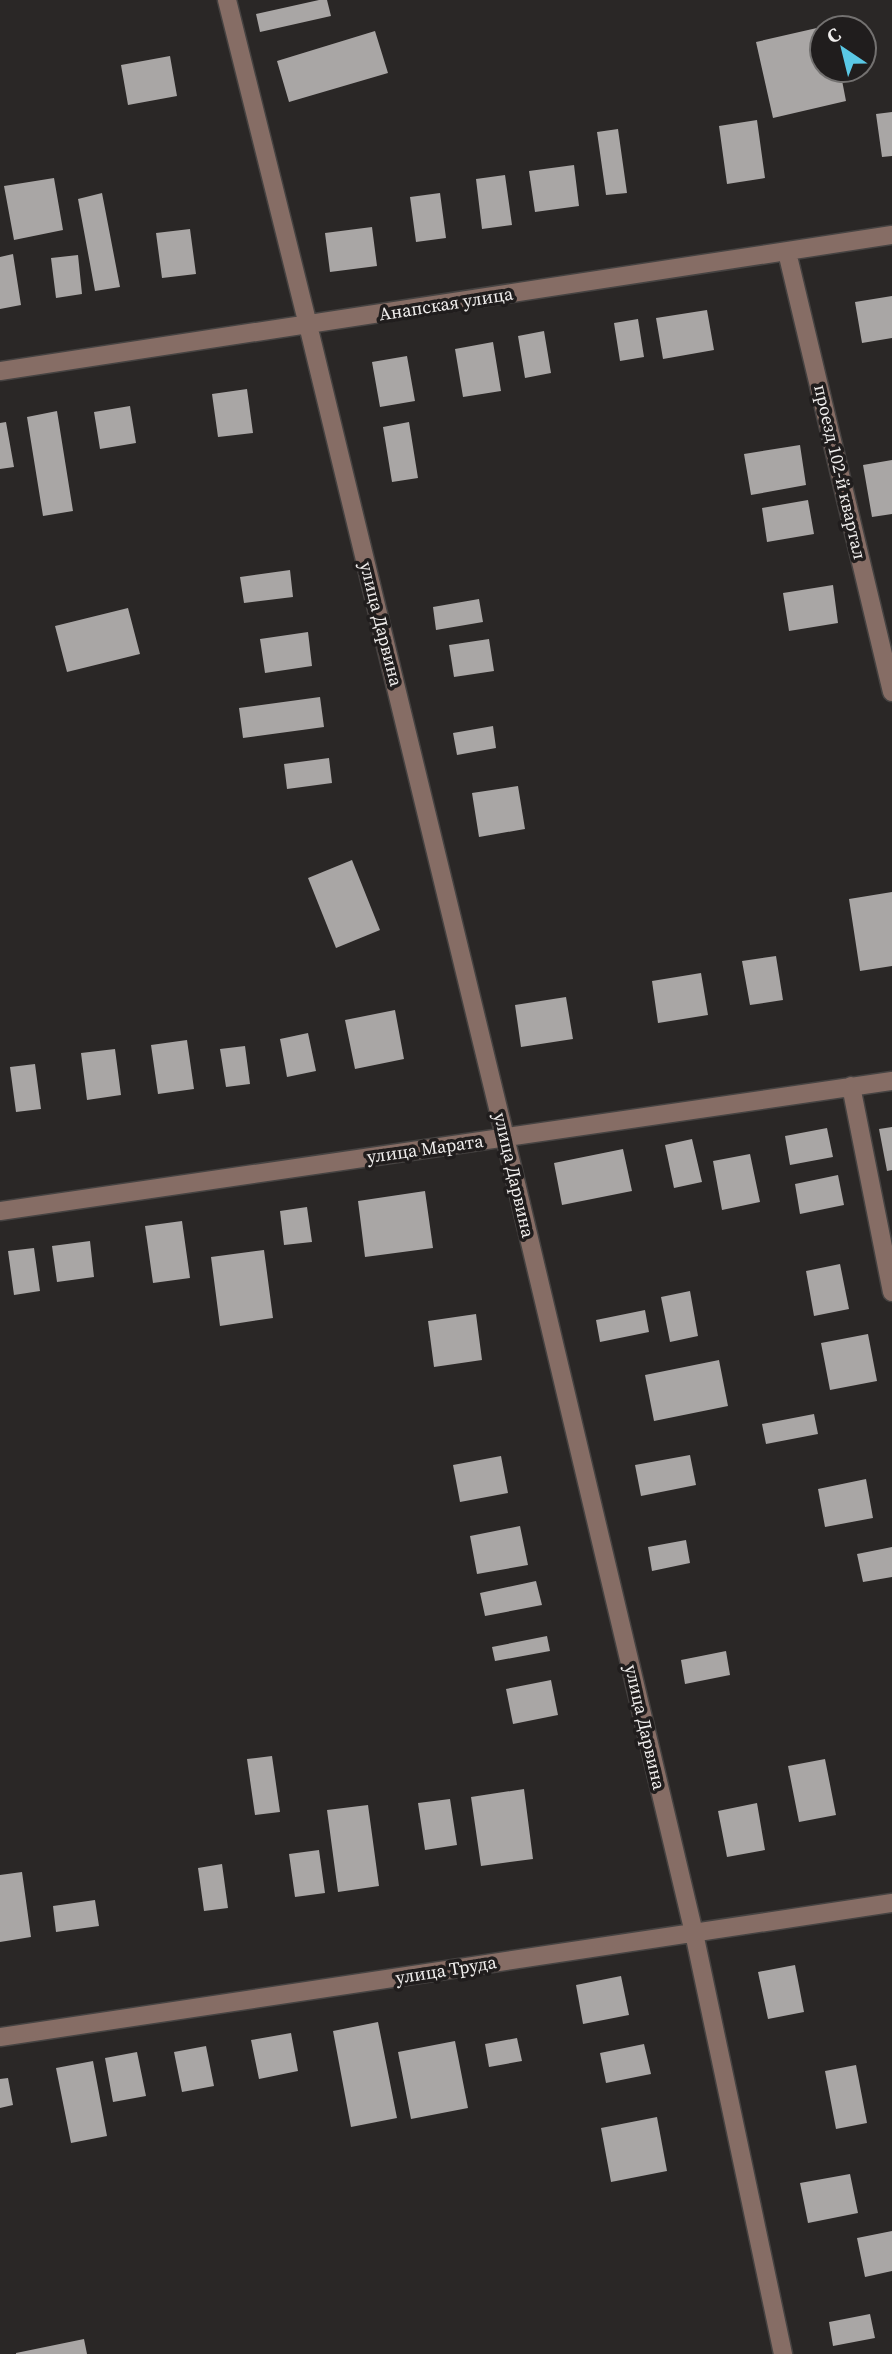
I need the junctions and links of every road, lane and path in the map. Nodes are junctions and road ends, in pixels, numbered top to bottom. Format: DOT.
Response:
graph roads {
  1 [pos="226,0"];
  2 [pos="892,235"];
  3 [pos="787,252"];
  4 [pos="308,325"];
  5 [pos="0,371"];
  6 [pos="892,692"];
  7 [pos="892,1081"];
  8 [pos="851,1086"];
  9 [pos="505,1137"];
  10 [pos="0,1211"];
  11 [pos="892,1292"];
  12 [pos="892,1903"];
  13 [pos="694,1933"];
  14 [pos="0,2037"];
  15 [pos="783,2354"];
  1 -- 4 [label="street, улица Дарвина"];
  2 -- 3 [label="street, Анапская улица"];
  3 -- 4 [label="street, Анапская улица"];
  3 -- 6 [label="street, проезд 102-й квартал"];
  4 -- 5 [label="street, Анапская улица"];
  4 -- 9 [label="street, улица Дарвина"];
  7 -- 8 [label="street, улица Марата"];
  8 -- 9 [label="street, улица Марата"];
  8 -- 11 [label="street"];
  9 -- 10 [label="street, улица Марата"];
  9 -- 13 [label="street, улица Дарвина"];
  12 -- 13 [label="street, улица Труда"];
  13 -- 14 [label="street, улица Труда"];
  13 -- 15 [label="street, улица Дарвина"];
}
